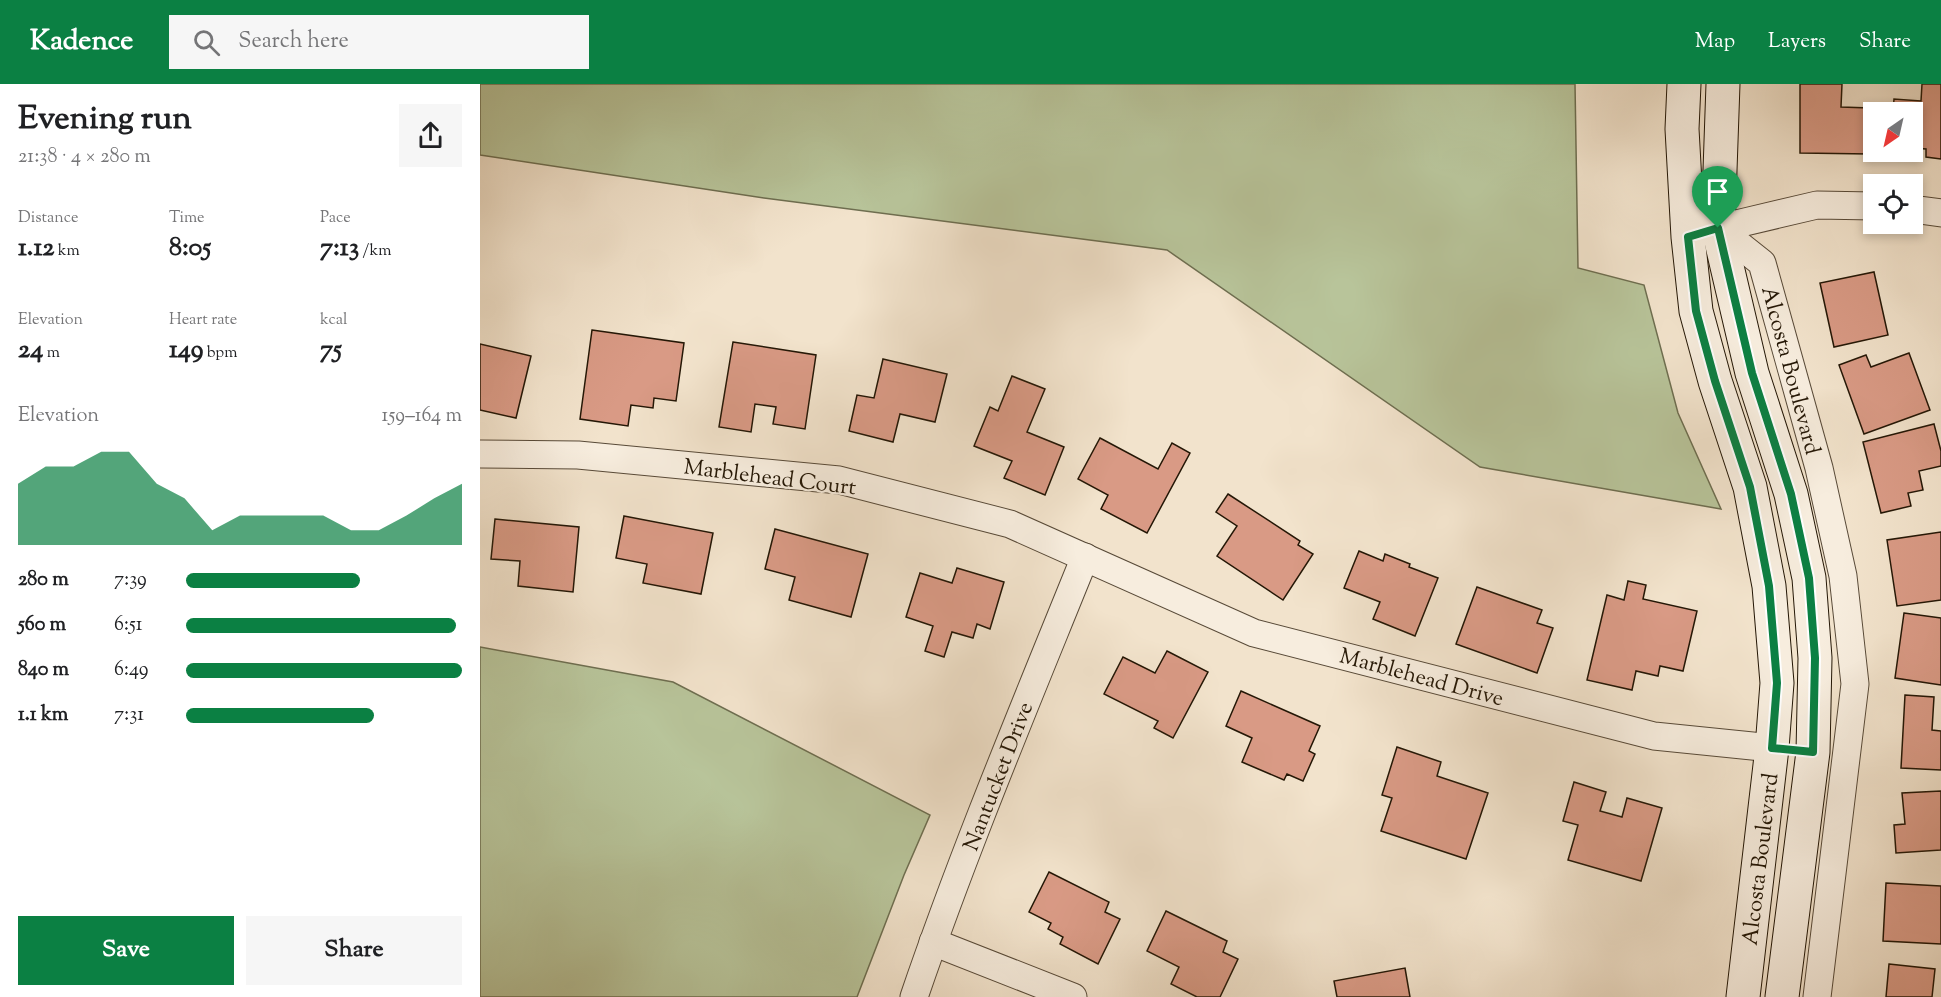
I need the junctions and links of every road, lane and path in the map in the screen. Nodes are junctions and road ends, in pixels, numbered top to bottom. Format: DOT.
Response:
graph roads {
  1 [pos="1684,84"];
  2 [pos="1723,84"];
  3 [pos="1863,206"];
  4 [pos="1923,211"];
  5 [pos="1941,213"];
  6 [pos="1703,232"];
  7 [pos="480,454"];
  8 [pos="1085,557"];
  9 [pos="1772,748"];
  10 [pos="1813,752"];
  11 [pos="933,942"];
  12 [pos="914,997"];
  13 [pos="1073,997"];
  14 [pos="1743,997"];
  15 [pos="1782,997"];
  16 [pos="1817,997"];
  1 -- 6 [label="main road, Alcosta Boulevard"];
  2 -- 6 [label="main road, Alcosta Boulevard"];
  3 -- 6 [label="street"];
  4 -- 5 [label="street"];
  6 -- 9 [label="main road, Alcosta Boulevard"];
  6 -- 10 [label="main road, Alcosta Boulevard"];
  6 -- 16 [label="street, Alcosta Boulevard"];
  7 -- 8 [label="street, Marblehead Court"];
  8 -- 9 [label="street, Marblehead Drive"];
  8 -- 11 [label="street, Nantucket Drive"];
  9 -- 10 [label="main road"];
  9 -- 14 [label="main road, Alcosta Boulevard"];
  10 -- 15 [label="main road, Alcosta Boulevard"];
  11 -- 12 [label="street, Nantucket Drive"];
  11 -- 13 [label="street"];
}
